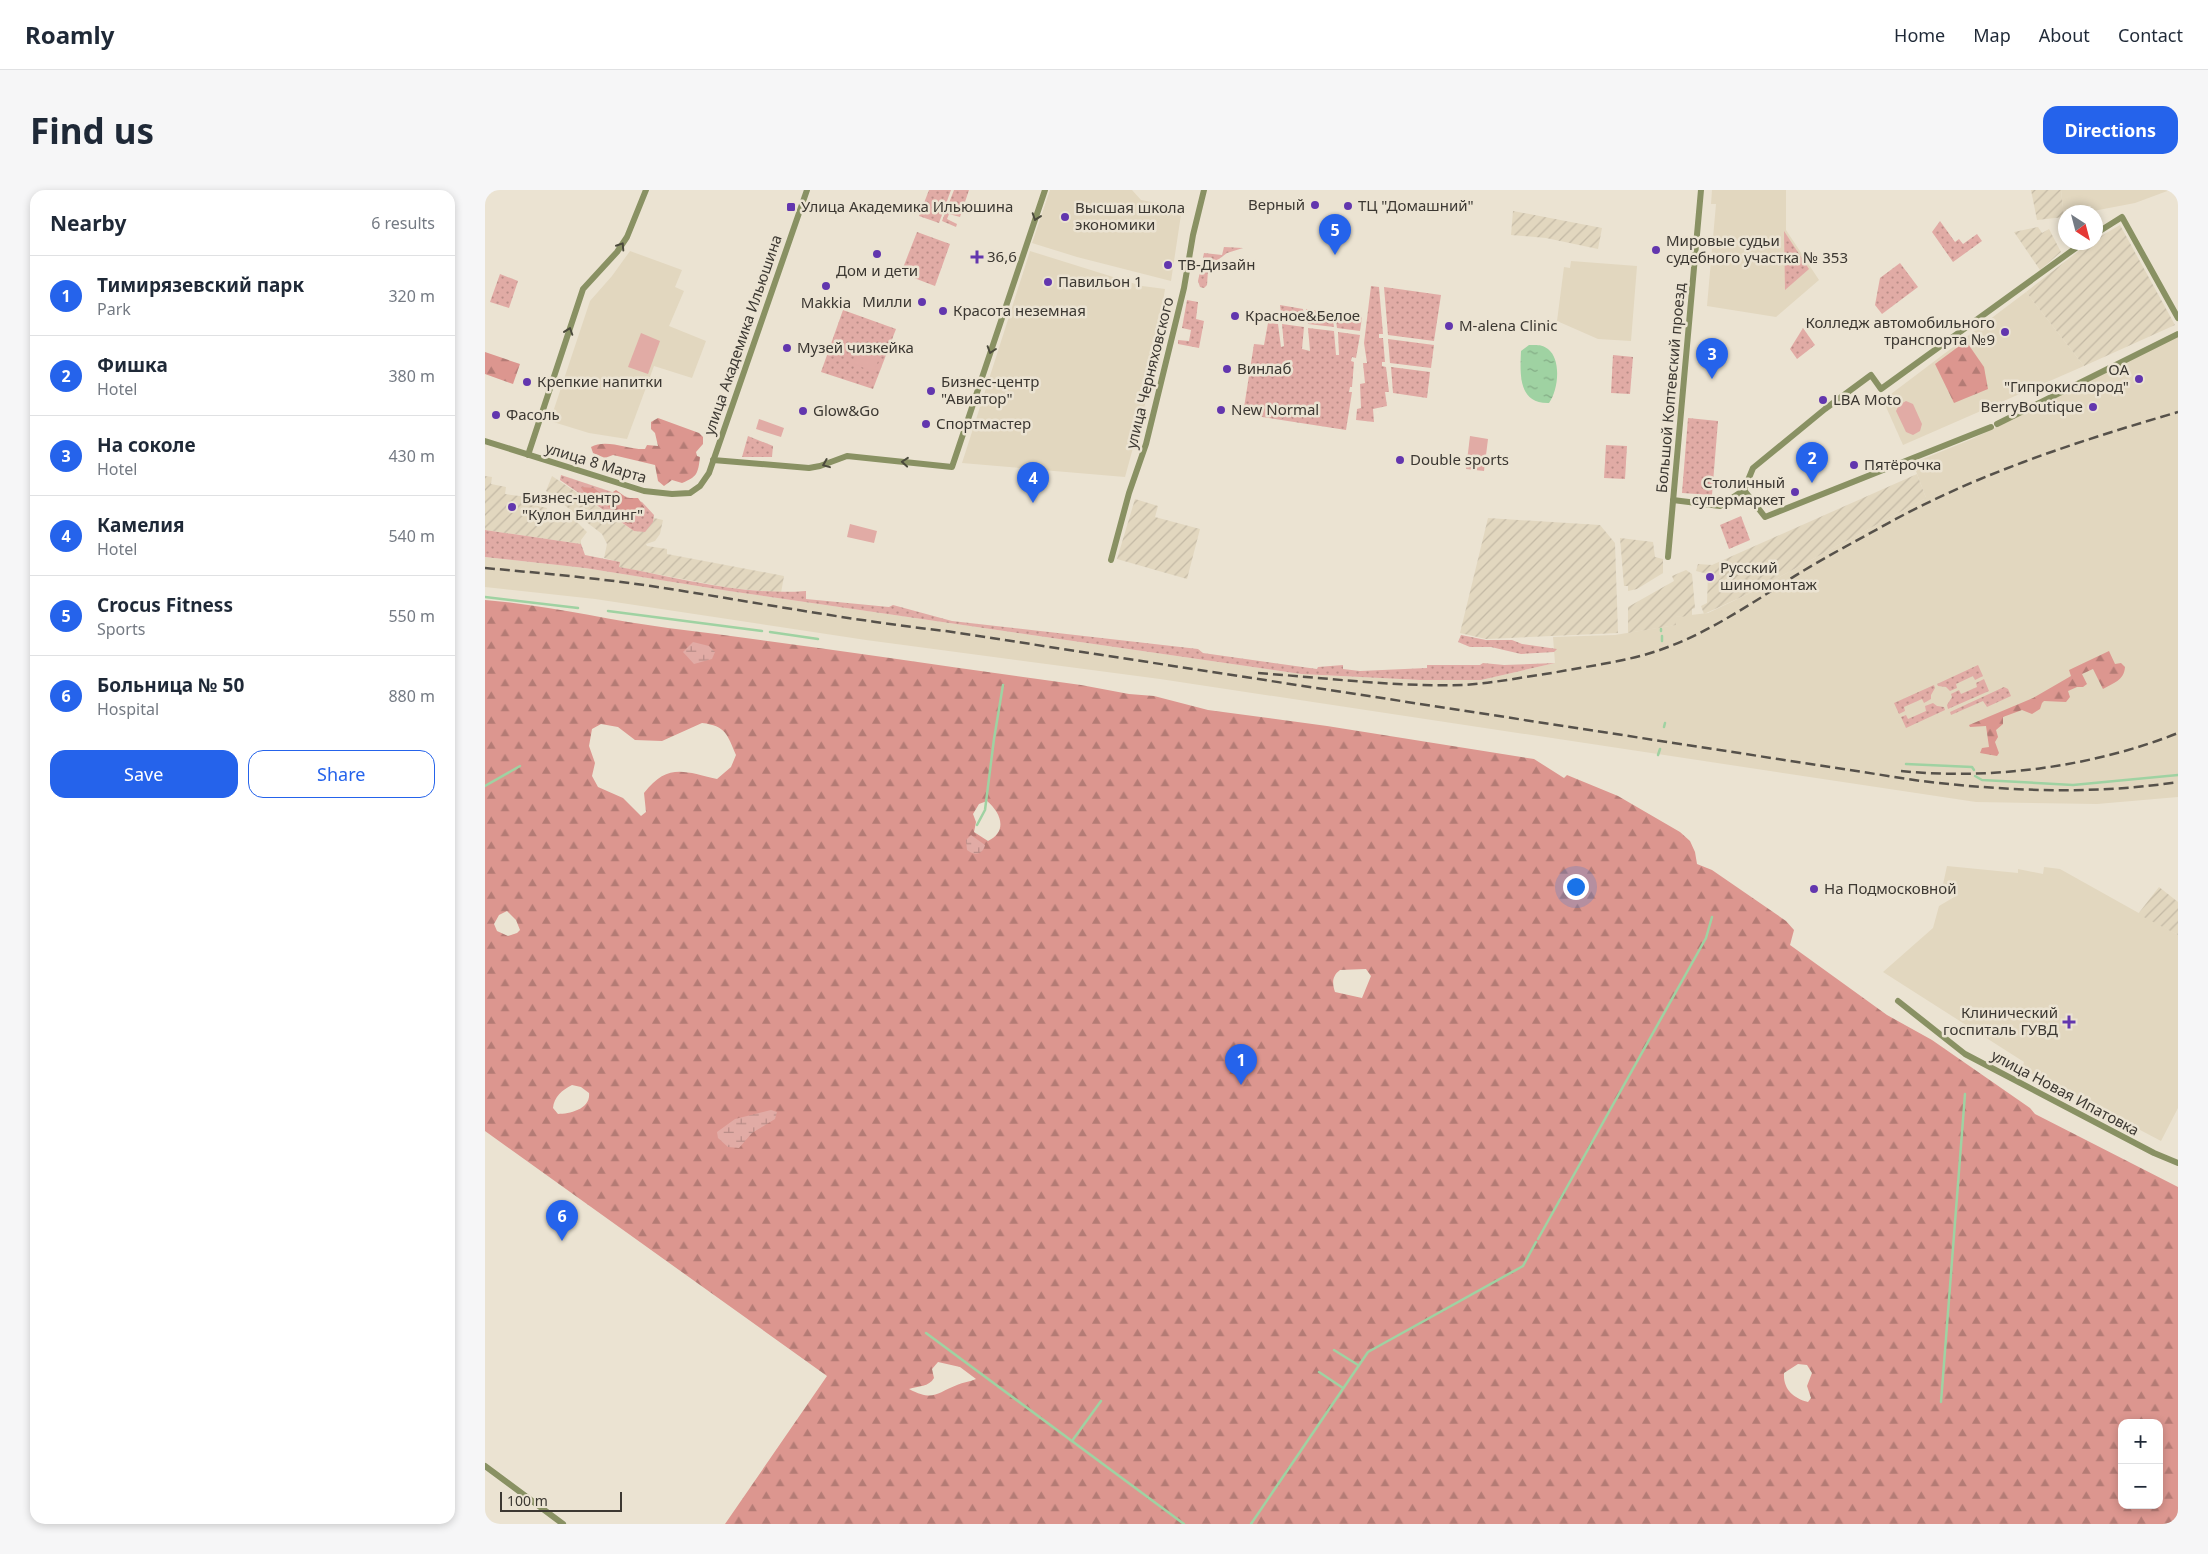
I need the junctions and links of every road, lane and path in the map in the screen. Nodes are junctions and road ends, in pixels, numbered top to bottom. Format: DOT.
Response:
graph roads {
  1 [pos="645,190"];
  2 [pos="807,190"];
  3 [pos="1045,190"];
  4 [pos="1204,190"];
  5 [pos="1701,190"];
  6 [pos="2103,229"];
  7 [pos="2073,250"];
  8 [pos="2178,318"];
  9 [pos="2178,334"];
  10 [pos="485,441"];
  11 [pos="528,455"];
  12 [pos="713,460"];
  13 [pos="700,486"];
  14 [pos="1744,490"];
  15 [pos="1673,500"];
  16 [pos="1668,558"];
  17 [pos="1111,560"];
  18 [pos="1898,1000"];
  19 [pos="2178,1164"];
  20 [pos="485,1466"];
  21 [pos="563,1524"];
  11 -- 1 [label="street, one-way"];
  2 -- 12 [label="street, улица Академика Ильюшина"];
  3 -- 12 [label="street, one-way"];
  4 -- 17 [label="street, улица Черняховского"];
  5 -- 15 [label="street, Большой Коптевский проезд"];
  6 -- 8 [label="street"];
  7 -- 14 [label="street"];
  9 -- 14 [label="street"];
  10 -- 11 [label="street, улица 8 Марта"];
  11 -- 13 [label="street, улица 8 Марта"];
  12 -- 13 [label="street, улица Академика Ильюшина"];
  14 -- 15 [label="street"];
  15 -- 16 [label="street, Большой Коптевский проезд"];
  18 -- 19 [label="street, улица Новая Ипатовка"];
  20 -- 21 [label="street"];
}
